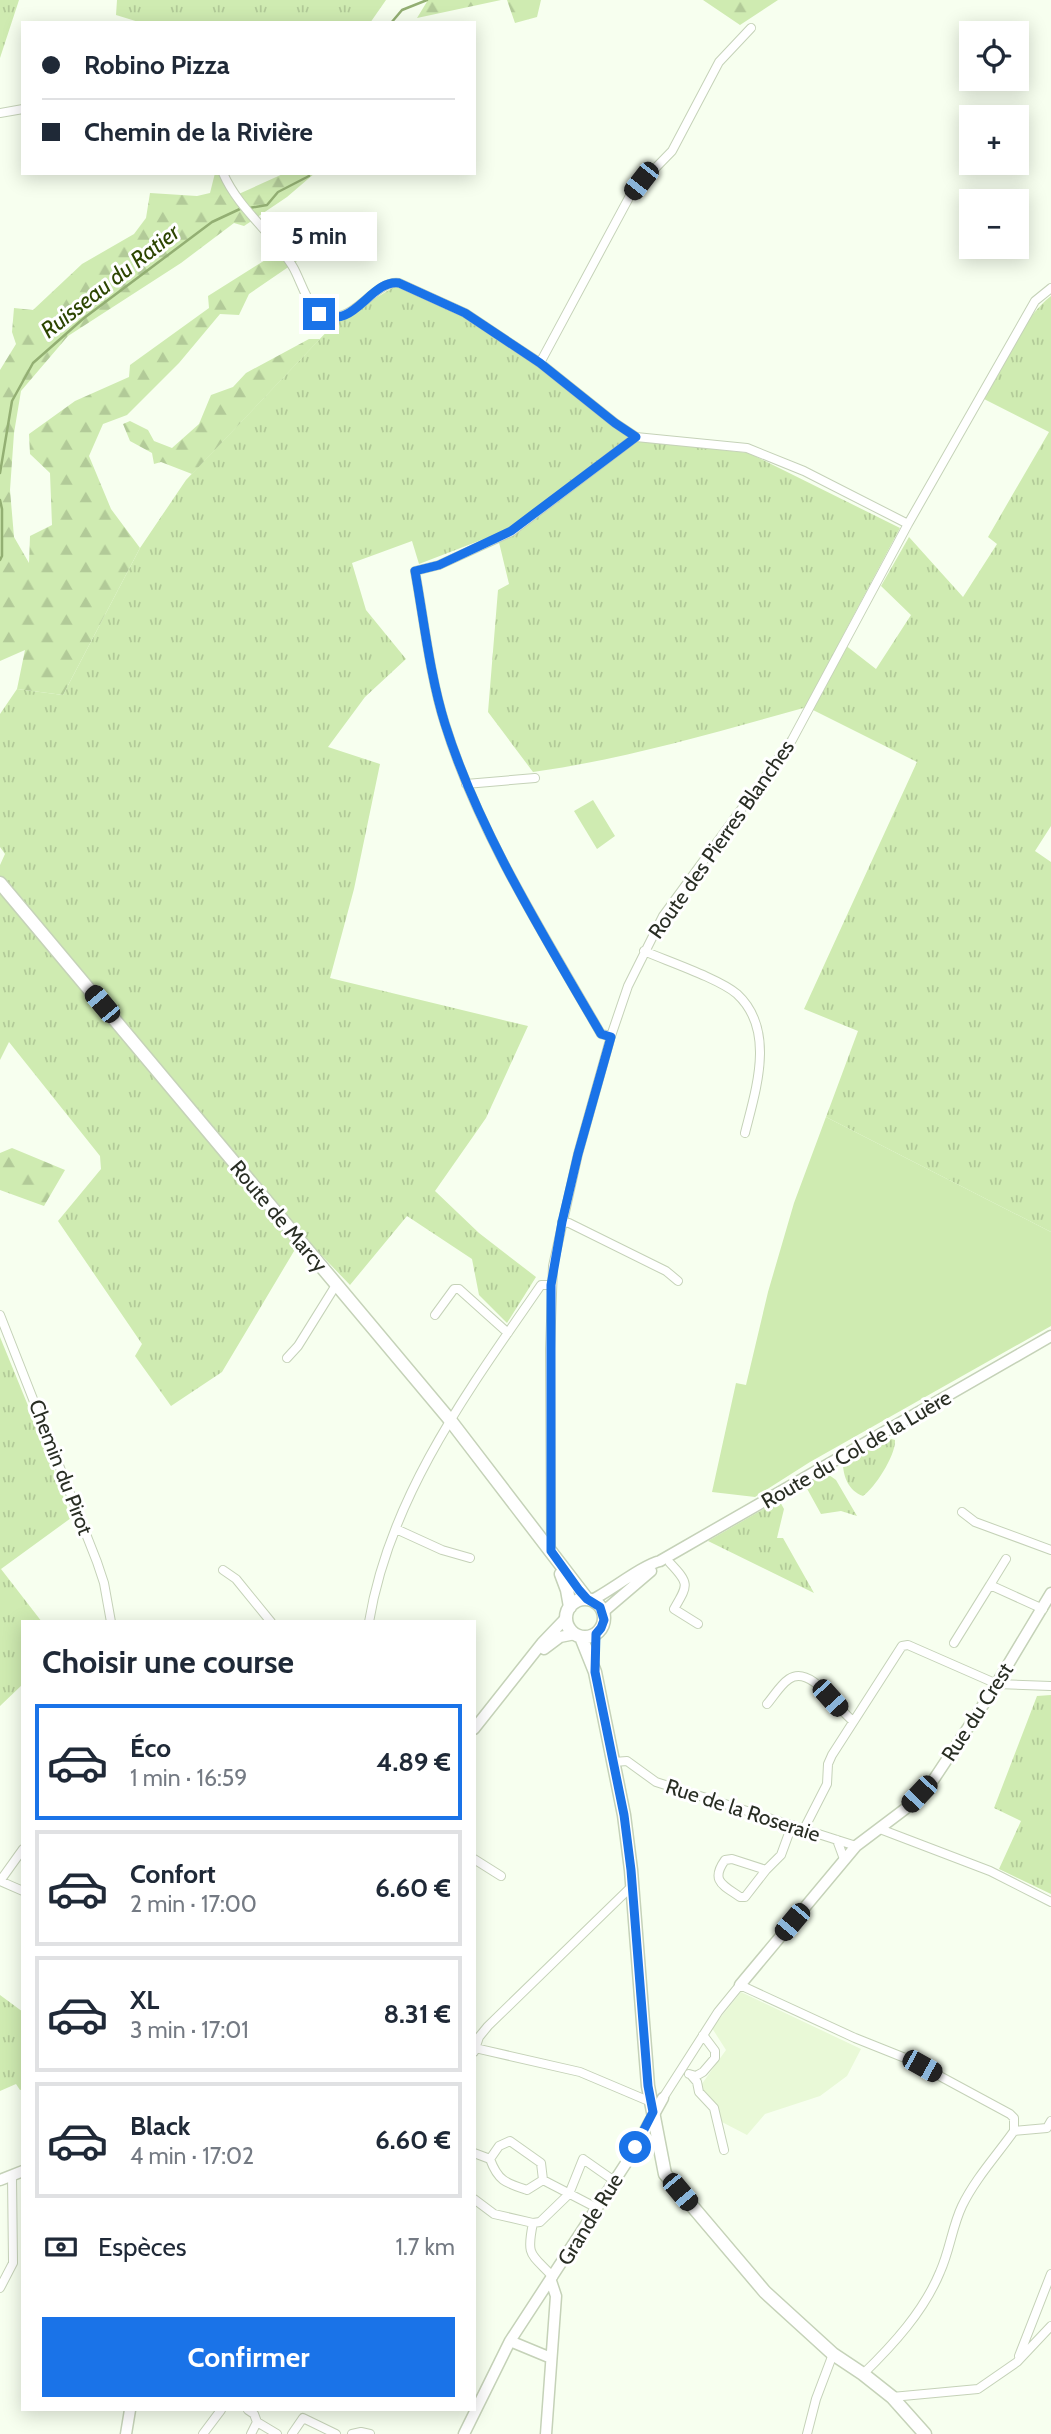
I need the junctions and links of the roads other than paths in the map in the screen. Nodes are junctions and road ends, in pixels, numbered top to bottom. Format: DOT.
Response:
graph roads {
  1 [pos="751,28"];
  2 [pos="21,109"];
  3 [pos="0,113"];
  4 [pos="224,175"];
  5 [pos="1051,288"];
  6 [pos="540,363"];
  7 [pos="636,437"];
  8 [pos="908,524"];
  9 [pos="535,778"];
  10 [pos="466,784"];
  11 [pos="1,883"];
  12 [pos="644,951"];
  13 [pos="611,1037"];
  14 [pos="745,1133"];
  15 [pos="562,1222"];
  16 [pos="678,1281"];
  17 [pos="336,1285"];
  18 [pos="551,1285"];
  19 [pos="435,1314"];
  20 [pos="0,1315"];
  21 [pos="508,1333"];
  22 [pos="1051,1336"];
  23 [pos="287,1357"];
  24 [pos="450,1420"];
  25 [pos="962,1512"];
  26 [pos="396,1529"];
  27 [pos="1051,1550"];
  28 [pos="551,1551"];
  29 [pos="470,1558"];
  30 [pos="1006,1559"];
  31 [pos="665,1562"];
  32 [pos="223,1570"];
  33 [pos="990,1585"];
  34 [pos="1051,1593"];
  35 [pos="589,1600"];
  36 [pos="1043,1609"];
  37 [pos="603,1612"];
  38 [pos="568,1613"];
  39 [pos="111,1620"];
  40 [pos="269,1620"];
  41 [pos="369,1620"];
  42 [pos="698,1624"];
  43 [pos="596,1634"];
  44 [pos="578,1636"];
  45 [pos="954,1643"];
  46 [pos="595,1672"];
  47 [pos="517,1675"];
  48 [pos="997,1684"];
  49 [pos="1051,1686"];
  50 [pos="767,1704"];
  51 [pos="853,1721"];
  52 [pos="476,1726"];
  53 [pos="614,1762"];
  54 [pos="792,1825"];
  55 [pos="804,1829"];
  56 [pos="880,1829"];
  57 [pos="837,1840"];
  58 [pos="856,1846"];
  59 [pos="21,1852"];
  60 [pos="844,1859"];
  61 [pos="476,1860"];
  62 [pos="766,1870"];
  63 [pos="501,1876"];
  64 [pos="0,1881"];
  65 [pos="632,1886"];
  66 [pos="21,1890"];
  67 [pos="1051,1902"];
  68 [pos="740,1985"];
  69 [pos="703,2035"];
  70 [pos="476,2047"];
  71 [pos="476,2050"];
  72 [pos="680,2071"];
  73 [pos="691,2075"];
  74 [pos="656,2104"];
  75 [pos="1051,2121"];
  76 [pos="1014,2131"];
  77 [pos="724,2150"];
  78 [pos="476,2154"];
  79 [pos="490,2159"];
  80 [pos="18,2173"];
  81 [pos="0,2180"];
  82 [pos="543,2180"];
  83 [pos="613,2180"];
  84 [pos="569,2194"];
  85 [pos="476,2200"];
  86 [pos="596,2207"];
  87 [pos="533,2223"];
  88 [pos="1051,2274"];
  89 [pos="552,2279"];
  90 [pos="0,2288"];
  91 [pos="1051,2326"];
  92 [pos="510,2341"];
  93 [pos="833,2354"];
  94 [pos="551,2358"];
  95 [pos="1017,2362"];
  96 [pos="863,2374"];
  97 [pos="891,2397"];
  98 [pos="476,2410"];
  99 [pos="130,2411"];
  100 [pos="220,2411"];
  101 [pos="250,2411"];
  102 [pos="475,2411"];
  103 [pos="305,2414"];
  104 [pos="257,2422"];
  105 [pos="127,2434"];
  106 [pos="203,2434"];
  107 [pos="251,2434"];
  108 [pos="277,2434"];
  109 [pos="292,2434"];
  110 [pos="336,2434"];
  111 [pos="352,2434"];
  112 [pos="370,2434"];
  113 [pos="464,2434"];
  114 [pos="546,2434"];
  115 [pos="807,2434"];
  116 [pos="925,2434"];
  1 -- 6 [label="street"];
  2 -- 3 [label="street"];
  4 -- 6 [label="street"];
  5 -- 8 [label="street, Route des Pierres Blanches"];
  6 -- 7 [label="street"];
  7 -- 8 [label="street"];
  7 -- 10 [label="street"];
  8 -- 12 [label="street, Route des Pierres Blanches"];
  9 -- 10 [label="street"];
  10 -- 13 [label="street"];
  11 -- 17 [label="main road, Route de Marcy"];
  12 -- 13 [label="street, Route des Pierres Blanches"];
  12 -- 14 [label="street"];
  13 -- 15 [label="street, Route des Pierres Blanches"];
  15 -- 16 [label="street"];
  15 -- 18 [label="street, Route des Pierres Blanches"];
  17 -- 23 [label="street"];
  17 -- 24 [label="main road, Route de Marcy"];
  18 -- 21 [label="street"];
  18 -- 28 [label="street, Route des Pierres Blanches"];
  19 -- 21 [label="street"];
  20 -- 39 [label="street, Chemin du Pirot"];
  21 -- 24 [label="street"];
  22 -- 31 [label="street, Route du Col de la Luère"];
  24 -- 26 [label="street"];
  24 -- 28 [label="main road, Route de Marcy"];
  25 -- 27 [label="street"];
  26 -- 29 [label="street"];
  26 -- 41 [label="street"];
  28 -- 35 [label="main road, Route de Marcy"];
  28 -- 38 [label="main road, Route de Marcy"];
  30 -- 33 [label="street"];
  31 -- 35 [label="street, Route du Col de la Luère"];
  31 -- 37 [label="street, Route du Col de la Luère"];
  31 -- 42 [label="street"];
  32 -- 40 [label="street"];
  33 -- 36 [label="street"];
  33 -- 45 [label="street"];
  34 -- 36 [label="street, Rue du Crest"];
  35 -- 37 [label="main road"];
  35 -- 38 [label="main road"];
  36 -- 48 [label="street, Rue du Crest"];
  37 -- 43 [label="main road"];
  38 -- 44 [label="main road"];
  38 -- 47 [label="street"];
  43 -- 44 [label="main road"];
  43 -- 46 [label="main road"];
  44 -- 46 [label="main road"];
  44 -- 47 [label="street"];
  46 -- 53 [label="main road"];
  47 -- 52 [label="street"];
  48 -- 49 [label="street"];
  48 -- 51 [label="street"];
  48 -- 56 [label="street, Rue du Crest"];
  50 -- 51 [label="street"];
  51 -- 55 [label="street"];
  53 -- 54 [label="street, Rue de la Roseraie"];
  53 -- 65 [label="main road"];
  54 -- 55 [label="street, Rue de la Roseraie"];
  54 -- 62 [label="street"];
  55 -- 57 [label="street, Rue de la Roseraie"];
  56 -- 58 [label="street, Rue du Crest"];
  56 -- 67 [label="street"];
  57 -- 58 [label="street, Rue de la Roseraie"];
  57 -- 60 [label="street, Rue de la Roseraie"];
  58 -- 60 [label="street, Grande Rue"];
  59 -- 64 [label="street"];
  60 -- 68 [label="street, Grande Rue"];
  61 -- 63 [label="street"];
  62 -- 62 [label="street"];
  64 -- 66 [label="street"];
  65 -- 70 [label="street"];
  65 -- 74 [label="main road"];
  68 -- 69 [label="street, Grande Rue"];
  68 -- 76 [label="street"];
  69 -- 72 [label="street, Grande Rue"];
  69 -- 73 [label="street"];
  71 -- 74 [label="street"];
  72 -- 73 [label="street"];
  72 -- 74 [label="street, Grande Rue"];
  73 -- 77 [label="street"];
  74 -- 83 [label="street, Grande Rue"];
  74 -- 93 [label="main road"];
  75 -- 76 [label="street"];
  76 -- 96 [label="street"];
  78 -- 79 [label="street"];
  79 -- 82 [label="street"];
  79 -- 82 [label="street"];
  80 -- 81 [label="street"];
  80 -- 90 [label="street"];
  82 -- 84 [label="street"];
  83 -- 84 [label="street"];
  83 -- 86 [label="street, Grande Rue"];
  84 -- 86 [label="street"];
  84 -- 87 [label="street"];
  85 -- 87 [label="street"];
  86 -- 89 [label="street, Grande Rue"];
  87 -- 89 [label="street"];
  88 -- 95 [label="street"];
  89 -- 92 [label="street, Grande Rue"];
  89 -- 94 [label="street"];
  91 -- 95 [label="street"];
  92 -- 94 [label="street"];
  92 -- 98 [label="street, Grande Rue"];
  93 -- 96 [label="main road"];
  93 -- 115 [label="street"];
  94 -- 114 [label="street"];
  95 -- 97 [label="street"];
  96 -- 97 [label="main road"];
  97 -- 116 [label="main road"];
  99 -- 105 [label="street"];
  100 -- 106 [label="street"];
  101 -- 104 [label="street"];
  102 -- 113 [label="street, Grande Rue"];
  103 -- 109 [label="street"];
  103 -- 110 [label="street"];
  104 -- 107 [label="street"];
  104 -- 108 [label="street"];
  111 -- 112 [label="street"];
}
